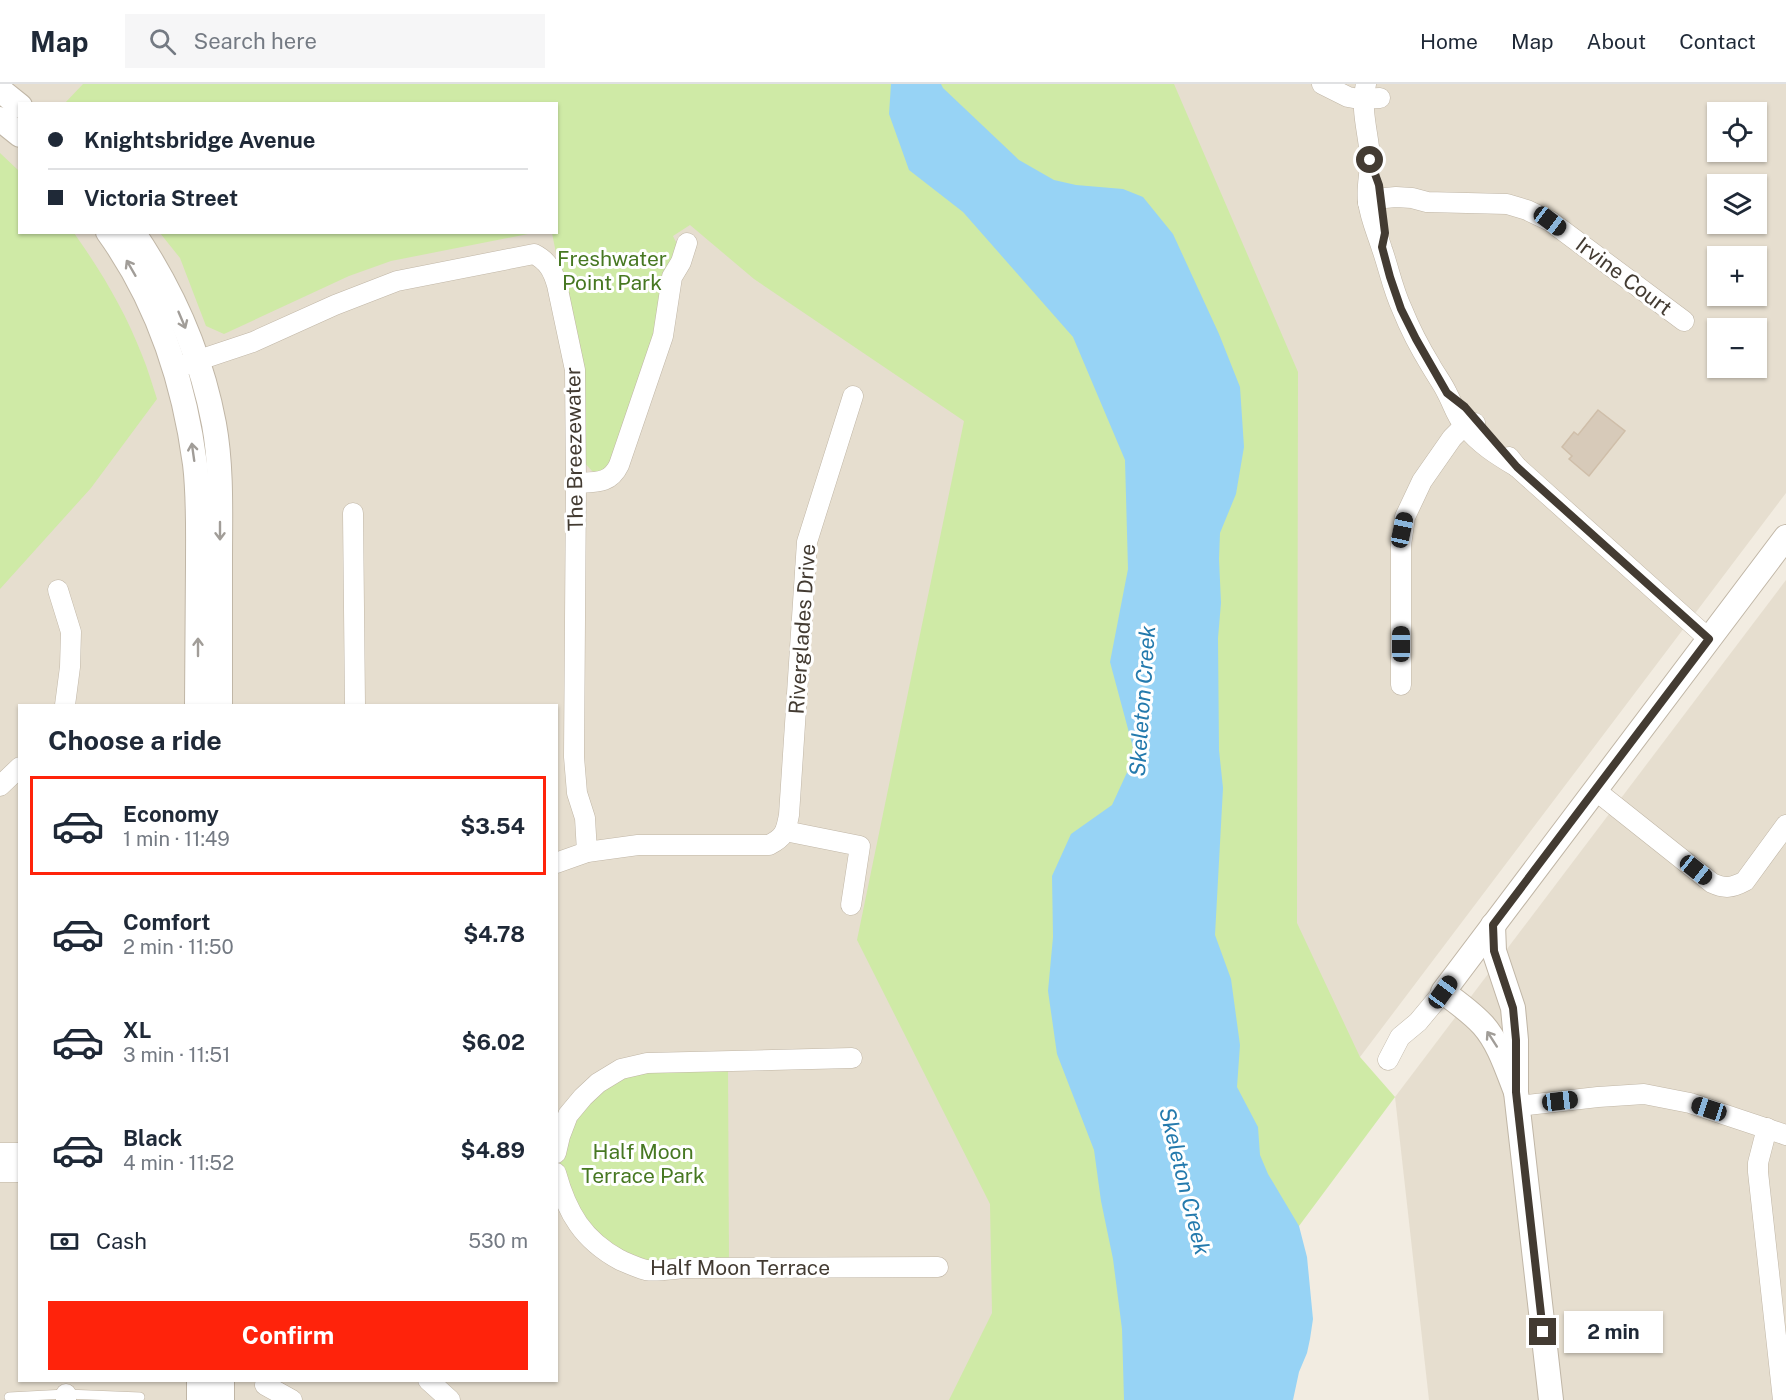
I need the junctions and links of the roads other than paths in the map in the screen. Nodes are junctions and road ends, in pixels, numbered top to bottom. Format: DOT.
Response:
graph roads {
  1 [pos="1326,85"];
  2 [pos="0,90"];
  3 [pos="1371,91"];
  4 [pos="18,104"];
  5 [pos="0,119"];
  6 [pos="18,133"];
  7 [pos="1377,203"];
  8 [pos="109,234"];
  9 [pos="135,234"];
  10 [pos="687,243"];
  11 [pos="1684,321"];
  12 [pos="187,364"];
  13 [pos="853,396"];
  14 [pos="1472,428"];
  15 [pos="576,483"];
  16 [pos="353,513"];
  17 [pos="1786,537"];
  18 [pos="58,590"];
  19 [pos="1709,639"];
  20 [pos="1401,685"];
  21 [pos="65,704"];
  22 [pos="198,704"];
  23 [pos="220,704"];
  24 [pos="356,704"];
  25 [pos="18,769"];
  26 [pos="0,786"];
  27 [pos="1595,790"];
  28 [pos="1786,825"];
  29 [pos="785,831"];
  30 [pos="587,852"];
  31 [pos="558,862"];
  32 [pos="851,905"];
  33 [pos="1493,925"];
  34 [pos="1443,992"];
  35 [pos="852,1058"];
  36 [pos="1388,1060"];
  37 [pos="1517,1099"];
  38 [pos="1767,1128"];
  39 [pos="1786,1135"];
  40 [pos="558,1144"];
  41 [pos="0,1153"];
  42 [pos="18,1153"];
  43 [pos="0,1172"];
  44 [pos="18,1172"];
  45 [pos="558,1180"];
  46 [pos="938,1267"];
  47 [pos="199,1382"];
  48 [pos="222,1382"];
  49 [pos="430,1382"];
  50 [pos="265,1384"];
  51 [pos="9,1397"];
  52 [pos="66,1397"];
  53 [pos="140,1397"];
  54 [pos="199,1400"];
  55 [pos="222,1400"];
  56 [pos="291,1400"];
  57 [pos="450,1400"];
  58 [pos="1551,1400"];
  59 [pos="1783,1400"];
  1 -- 3 [label="street"];
  2 -- 4 [label="street"];
  3 -- 7 [label="street"];
  5 -- 6 [label="street"];
  7 -- 11 [label="street, Irvine Court"];
  7 -- 14 [label="street"];
  12 -- 8 [label="street, one-way"];
  9 -- 12 [label="street, one-way"];
  10 -- 15 [label="street"];
  12 -- 15 [label="street, The Breezewater"];
  22 -- 12 [label="street, one-way"];
  12 -- 23 [label="street, one-way"];
  13 -- 29 [label="street, Riverglades Drive"];
  14 -- 19 [label="street"];
  14 -- 20 [label="street"];
  15 -- 30 [label="street, The Breezewater"];
  16 -- 24 [label="street"];
  17 -- 19 [label="street"];
  18 -- 21 [label="street"];
  19 -- 27 [label="street"];
  25 -- 26 [label="street"];
  27 -- 28 [label="street"];
  27 -- 33 [label="street"];
  29 -- 30 [label="street"];
  29 -- 32 [label="street"];
  30 -- 31 [label="street"];
  33 -- 34 [label="street"];
  33 -- 37 [label="street"];
  34 -- 36 [label="street"];
  37 -- 34 [label="street, one-way"];
  35 -- 40 [label="street"];
  37 -- 38 [label="street"];
  37 -- 58 [label="street"];
  38 -- 39 [label="street"];
  38 -- 59 [label="street"];
  41 -- 42 [label="street"];
  43 -- 44 [label="street"];
  45 -- 46 [label="street, Half Moon Terrace"];
  47 -- 54 [label="street"];
  48 -- 55 [label="street"];
  49 -- 57 [label="street"];
  50 -- 56 [label="street"];
  51 -- 52 [label="lane"];
  52 -- 53 [label="lane"];
}
